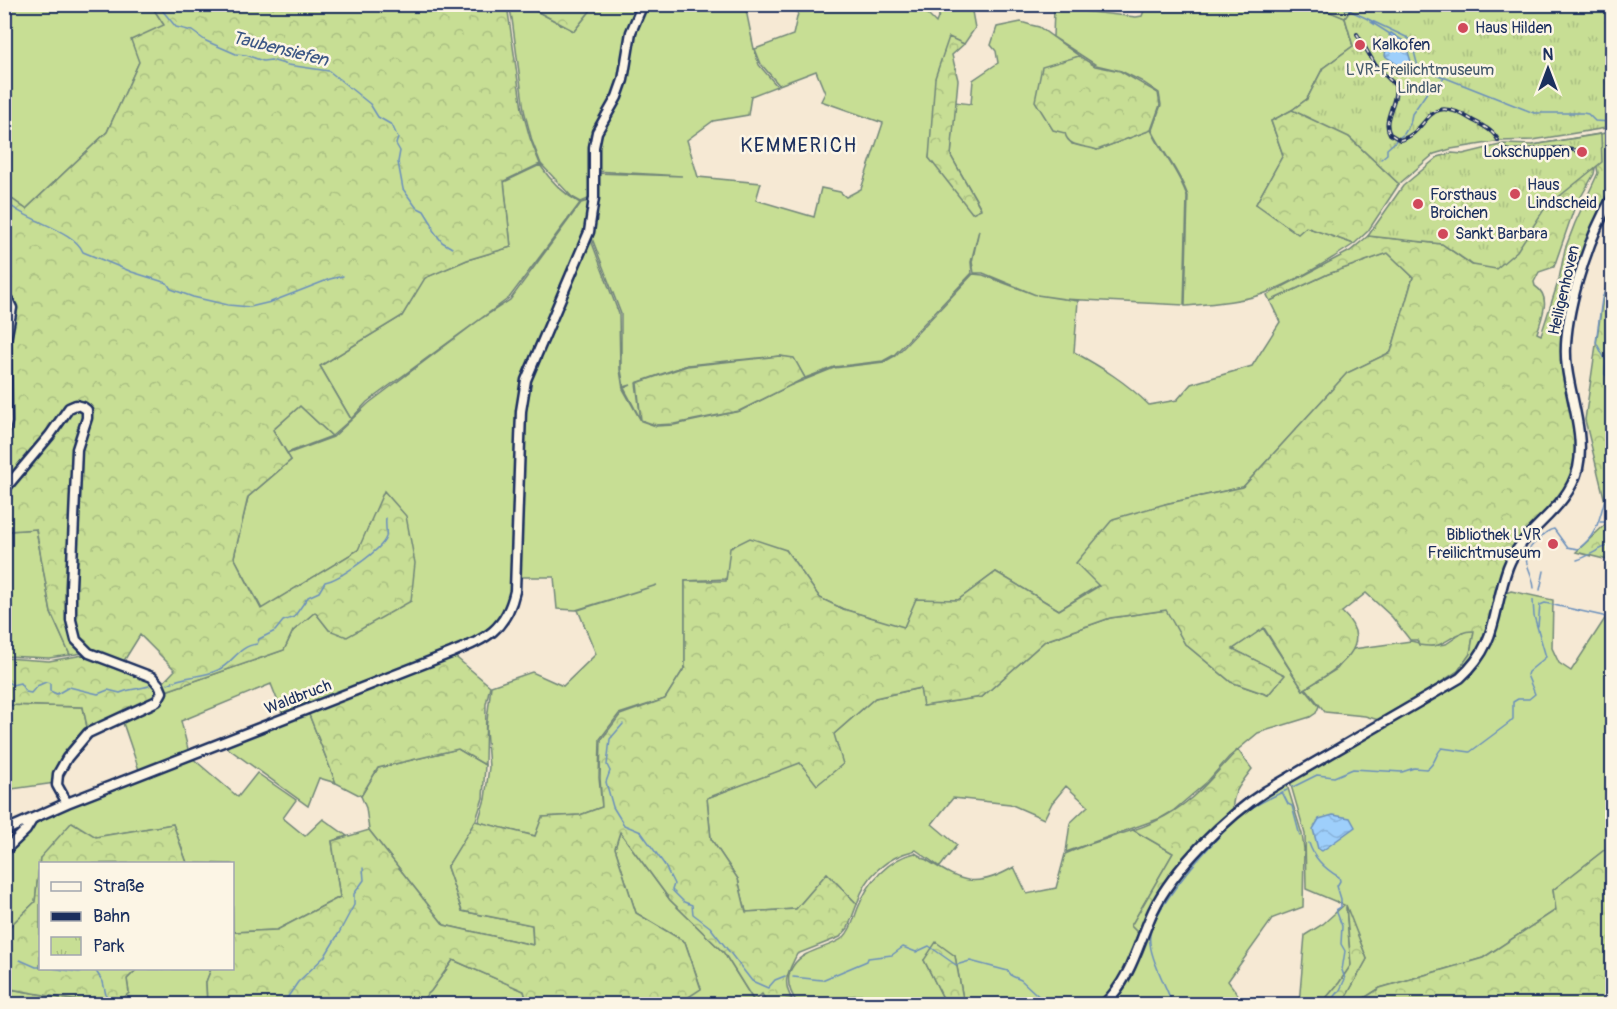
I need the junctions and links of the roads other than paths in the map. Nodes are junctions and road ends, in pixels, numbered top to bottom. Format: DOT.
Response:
graph roads {
  1 [pos="643,4"];
  2 [pos="1612,198"];
  3 [pos="4,298"];
  4 [pos="4,435"];
  5 [pos="4,489"];
  6 [pos="67,803"];
  7 [pos="33,819"];
  8 [pos="4,831"];
  9 [pos="4,851"];
  10 [pos="1104,1005"];
  1 -- 6 [label="street, Waldbruch"];
  2 -- 10 [label="street, Heiligenhoven"];
  3 -- 4 [label="street"];
  5 -- 6 [label="street"];
  6 -- 7 [label="street, Waldbruch"];
  7 -- 8 [label="street, Waldbruch"];
  7 -- 9 [label="street"];
}
